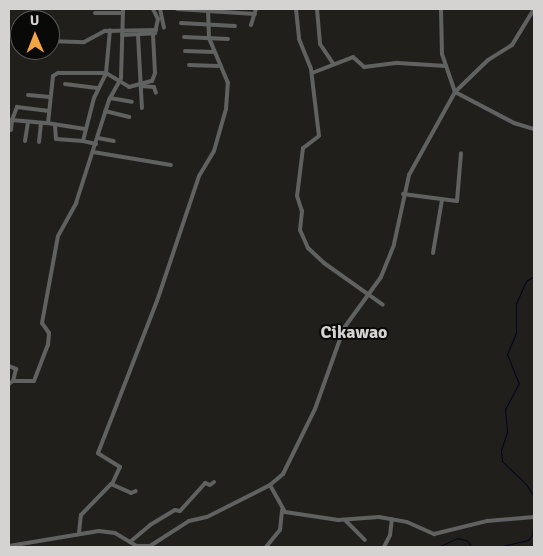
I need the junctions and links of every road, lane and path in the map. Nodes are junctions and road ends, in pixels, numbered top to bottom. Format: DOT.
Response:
graph roads {
  1 [pos="153,9"];
  2 [pos="160,9"];
  3 [pos="177,9"];
  4 [pos="256,9"];
  5 [pos="296,9"];
  6 [pos="318,9"];
  7 [pos="441,9"];
  8 [pos="534,9"];
  9 [pos="208,10"];
  10 [pos="123,11"];
  11 [pos="95,13"];
  12 [pos="254,14"];
  13 [pos="181,23"];
  14 [pos="208,25"];
  15 [pos="252,25"];
  16 [pos="235,26"];
  17 [pos="164,28"];
  18 [pos="110,30"];
  19 [pos="155,32"];
  20 [pos="122,33"];
  21 [pos="138,34"];
  22 [pos="184,37"];
  23 [pos="209,38"];
  24 [pos="228,39"];
  25 [pos="60,42"];
  26 [pos="185,51"];
  27 [pos="214,52"];
  28 [pos="333,63"];
  29 [pos="189,65"];
  30 [pos="218,66"];
  31 [pos="446,66"];
  32 [pos="106,73"];
  33 [pos="312,73"];
  34 [pos="120,80"];
  35 [pos="64,84"];
  36 [pos="141,86"];
  37 [pos="97,88"];
  38 [pos="455,92"];
  39 [pos="156,93"];
  40 [pos="28,95"];
  41 [pos="50,97"];
  42 [pos="110,98"];
  43 [pos="132,102"];
  44 [pos="142,108"];
  45 [pos="49,111"];
  46 [pos="105,111"];
  47 [pos="129,117"];
  48 [pos="11,120"];
  49 [pos="28,123"];
  50 [pos="48,123"];
  51 [pos="41,124"];
  52 [pos="55,125"];
  53 [pos="85,128"];
  54 [pos="534,129"];
  55 [pos="11,130"];
  56 [pos="98,138"];
  57 [pos="25,141"];
  58 [pos="83,141"];
  59 [pos="114,141"];
  60 [pos="39,142"];
  61 [pos="96,144"];
  62 [pos="93,152"];
  63 [pos="462,153"];
  64 [pos="171,165"];
  65 [pos="403,194"];
  66 [pos="442,200"];
  67 [pos="433,253"];
  68 [pos="368,296"];
  69 [pos="383,305"];
  70 [pos="9,366"];
  71 [pos="13,381"];
  72 [pos="9,384"];
  73 [pos="214,482"];
  74 [pos="112,484"];
  75 [pos="270,485"];
  76 [pos="136,491"];
  77 [pos="282,510"];
  78 [pos="534,517"];
  79 [pos="345,520"];
  80 [pos="392,520"];
  81 [pos="79,533"];
  82 [pos="365,540"];
  83 [pos="130,542"];
  84 [pos="9,546"];
  85 [pos="266,547"];
  86 [pos="384,547"];
  1 -- 19 [label="street"];
  2 -- 17 [label="street"];
  3 -- 9 [label="street"];
  4 -- 12 [label="street"];
  5 -- 33 [label="street"];
  6 -- 28 [label="street"];
  7 -- 31 [label="street"];
  8 -- 38 [label="street"];
  9 -- 12 [label="street"];
  9 -- 14 [label="street"];
  10 -- 11 [label="street"];
  10 -- 20 [label="street"];
  12 -- 15 [label="street"];
  13 -- 14 [label="street"];
  14 -- 16 [label="street"];
  14 -- 23 [label="street"];
  18 -- 20 [label="street"];
  18 -- 25 [label="street"];
  18 -- 32 [label="street"];
  19 -- 20 [label="street"];
  19 -- 21 [label="street"];
  19 -- 36 [label="street"];
  20 -- 21 [label="street"];
  20 -- 34 [label="street"];
  21 -- 36 [label="street"];
  22 -- 23 [label="street"];
  23 -- 24 [label="street"];
  23 -- 27 [label="street"];
  26 -- 27 [label="street"];
  27 -- 30 [label="street"];
  28 -- 31 [label="street"];
  28 -- 33 [label="street"];
  29 -- 30 [label="street"];
  30 -- 74 [label="street"];
  31 -- 38 [label="street"];
  32 -- 34 [label="street"];
  32 -- 37 [label="street"];
  32 -- 41 [label="street"];
  33 -- 68 [label="street"];
  34 -- 36 [label="street"];
  34 -- 42 [label="street"];
  35 -- 37 [label="street"];
  36 -- 39 [label="street"];
  36 -- 44 [label="street"];
  37 -- 53 [label="street"];
  38 -- 54 [label="street"];
  38 -- 65 [label="street"];
  40 -- 41 [label="street"];
  41 -- 45 [label="street"];
  42 -- 43 [label="street"];
  42 -- 46 [label="street"];
  45 -- 48 [label="street"];
  45 -- 50 [label="street"];
  46 -- 47 [label="street"];
  46 -- 56 [label="street"];
  48 -- 49 [label="street"];
  48 -- 55 [label="street"];
  49 -- 51 [label="street"];
  49 -- 57 [label="street"];
  50 -- 51 [label="street"];
  50 -- 52 [label="street"];
  51 -- 60 [label="street"];
  52 -- 53 [label="street"];
  52 -- 58 [label="street"];
  53 -- 58 [label="street"];
  56 -- 59 [label="street"];
  56 -- 61 [label="street"];
  58 -- 61 [label="street"];
  61 -- 62 [label="street"];
  62 -- 64 [label="street"];
  62 -- 71 [label="street"];
  63 -- 66 [label="street"];
  65 -- 66 [label="street"];
  65 -- 68 [label="street"];
  66 -- 67 [label="street"];
  68 -- 69 [label="street"];
  68 -- 75 [label="street"];
  70 -- 71 [label="street"];
  71 -- 72 [label="street"];
  73 -- 83 [label="street"];
  74 -- 76 [label="street"];
  74 -- 81 [label="street"];
  75 -- 77 [label="street"];
  75 -- 83 [label="street"];
  77 -- 79 [label="street"];
  77 -- 85 [label="street"];
  78 -- 80 [label="street"];
  79 -- 80 [label="street"];
  79 -- 82 [label="street"];
  80 -- 86 [label="street"];
  81 -- 83 [label="street"];
  81 -- 84 [label="street"];
}
